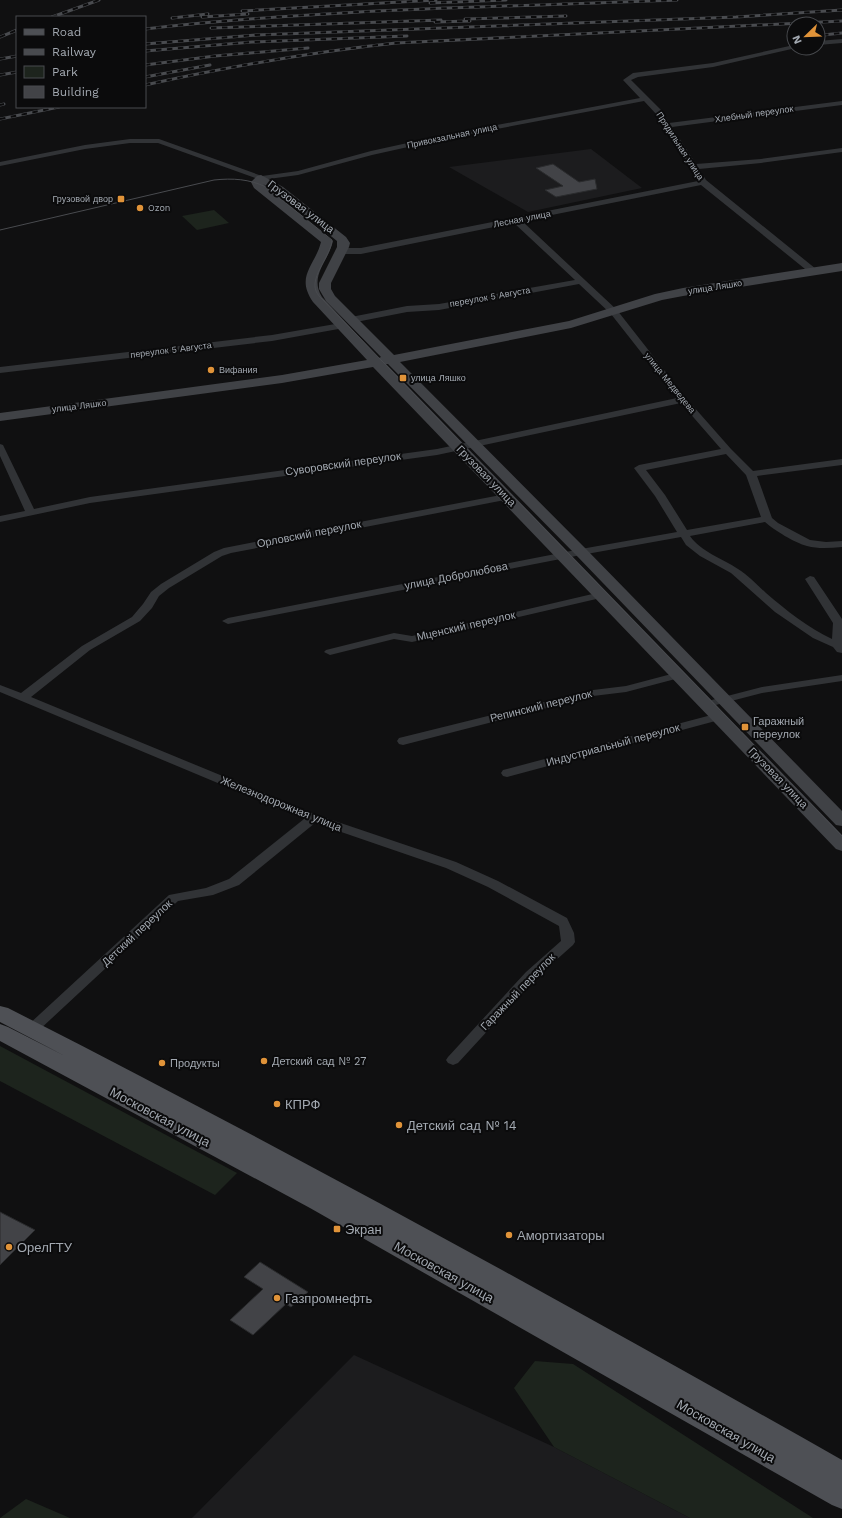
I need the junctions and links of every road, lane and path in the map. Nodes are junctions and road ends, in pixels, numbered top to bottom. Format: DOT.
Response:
graph roads {
  1 [pos="842,41"];
  2 [pos="826,42"];
  3 [pos="786,49"];
  4 [pos="645,98"];
  5 [pos="842,103"];
  6 [pos="665,125"];
  7 [pos="842,150"];
  8 [pos="0,164"];
  9 [pos="692,167"];
  10 [pos="261,178"];
  11 [pos="703,182"];
  12 [pos="516,220"];
  13 [pos="341,252"];
  14 [pos="842,267"];
  15 [pos="813,271"];
  16 [pos="581,281"];
  17 [pos="614,312"];
  18 [pos="346,323"];
  19 [pos="391,360"];
  20 [pos="376,363"];
  21 [pos="0,370"];
  22 [pos="683,400"];
  23 [pos="0,417"];
  24 [pos="476,444"];
  25 [pos="0,447"];
  26 [pos="458,448"];
  27 [pos="728,451"];
  28 [pos="842,462"];
  29 [pos="751,474"];
  30 [pos="506,497"];
  31 [pos="32,513"];
  32 [pos="0,519"];
  33 [pos="767,519"];
  34 [pos="684,535"];
  35 [pos="842,544"];
  36 [pos="581,552"];
  37 [pos="563,555"];
  38 [pos="810,579"];
  39 [pos="601,595"];
  40 [pos="228,621"];
  41 [pos="839,648"];
  42 [pos="330,652"];
  43 [pos="679,675"];
  44 [pos="842,678"];
  45 [pos="0,688"];
  46 [pos="22,697"];
  47 [pos="725,700"];
  48 [pos="708,704"];
  49 [pos="719,717"];
  50 [pos="403,741"];
  51 [pos="507,773"];
  52 [pos="313,818"];
  53 [pos="842,821"];
  54 [pos="842,845"];
  55 [pos="562,921"];
  56 [pos="0,1013"];
  57 [pos="32,1029"];
  58 [pos="0,1032"];
  59 [pos="453,1060"];
  60 [pos="160,1107"];
  61 [pos="842,1473"];
  62 [pos="842,1497"];
  1 -- 2 [label="street"];
  3 -- 4 [label="street, Прядильная улица"];
  4 -- 6 [label="street, Прядильная улица"];
  4 -- 10 [label="street, Привокзальная улица"];
  5 -- 6 [label="street, Хлебный переулок"];
  6 -- 9 [label="street, Прядильная улица"];
  7 -- 9 [label="street"];
  8 -- 10 [label="street"];
  9 -- 11 [label="street, Прядильная улица"];
  10 -- 13 [label="street, Грузовая улица"];
  10 -- 18 [label="street, Грузовая улица"];
  11 -- 12 [label="street, Лесная улица"];
  11 -- 15 [label="street, Прядильная улица"];
  12 -- 13 [label="street, Лесная улица"];
  12 -- 16 [label="street, улица Медведева"];
  13 -- 18 [label="street, Грузовая улица"];
  14 -- 15 [label="street, улица Ляшко"];
  15 -- 17 [label="street, улица Ляшко"];
  16 -- 17 [label="street, улица Медведева"];
  16 -- 18 [label="street, переулок 5 Августа"];
  17 -- 19 [label="street, улица Ляшко"];
  17 -- 22 [label="street, улица Медведева"];
  18 -- 19 [label="street, Грузовая улица"];
  18 -- 20 [label="street, Грузовая улица"];
  18 -- 21 [label="street, переулок 5 Августа"];
  19 -- 20 [label="street, улица Ляшко"];
  19 -- 24 [label="street, Грузовая улица"];
  20 -- 23 [label="street, улица Ляшко"];
  20 -- 26 [label="street, Грузовая улица"];
  22 -- 24 [label="street, Суворовский переулок"];
  22 -- 27 [label="street, улица Медведева"];
  24 -- 26 [label="street, Суворовский переулок"];
  24 -- 36 [label="street, Грузовая улица"];
  25 -- 31 [label="street"];
  26 -- 30 [label="street, Грузовая улица"];
  26 -- 31 [label="street, Суворовский переулок"];
  27 -- 29 [label="street, улица Медведева"];
  27 -- 34 [label="street"];
  28 -- 29 [label="street"];
  29 -- 33 [label="street, улица Медведева"];
  30 -- 37 [label="street, Грузовая улица"];
  30 -- 46 [label="street, Орловский переулок"];
  31 -- 32 [label="street, Суворовский переулок"];
  33 -- 34 [label="street, улица Добролюбова"];
  33 -- 35 [label="street"];
  34 -- 36 [label="street, улица Добролюбова"];
  34 -- 41 [label="street"];
  36 -- 37 [label="street, улица Добролюбова"];
  36 -- 47 [label="street, Грузовая улица"];
  37 -- 39 [label="street, Грузовая улица"];
  37 -- 40 [label="street, улица Добролюбова"];
  38 -- 41 [label="street"];
  39 -- 42 [label="street, Мценский переулок"];
  39 -- 43 [label="street, Грузовая улица"];
  43 -- 48 [label="street, Грузовая улица"];
  43 -- 50 [label="street, Репинский переулок"];
  44 -- 47 [label="street"];
  45 -- 46 [label="street, Железнодорожная улица"];
  46 -- 52 [label="street, Железнодорожная улица"];
  47 -- 48 [label="street"];
  47 -- 53 [label="street, Грузовая улица"];
  48 -- 49 [label="street, Грузовая улица"];
  49 -- 51 [label="street, Индустриальный переулок"];
  49 -- 54 [label="street, Грузовая улица"];
  52 -- 55 [label="street, Железнодорожная улица"];
  52 -- 57 [label="street, Детский переулок"];
  55 -- 59 [label="street, Гаражный переулок"];
  56 -- 57 [label="main road, Московская улица"];
  57 -- 60 [label="main road, Московская улица"];
  58 -- 60 [label="main road, Московская улица"];
  60 -- 61 [label="main road, Московская улица"];
  60 -- 62 [label="main road, Московская улица"];
}
